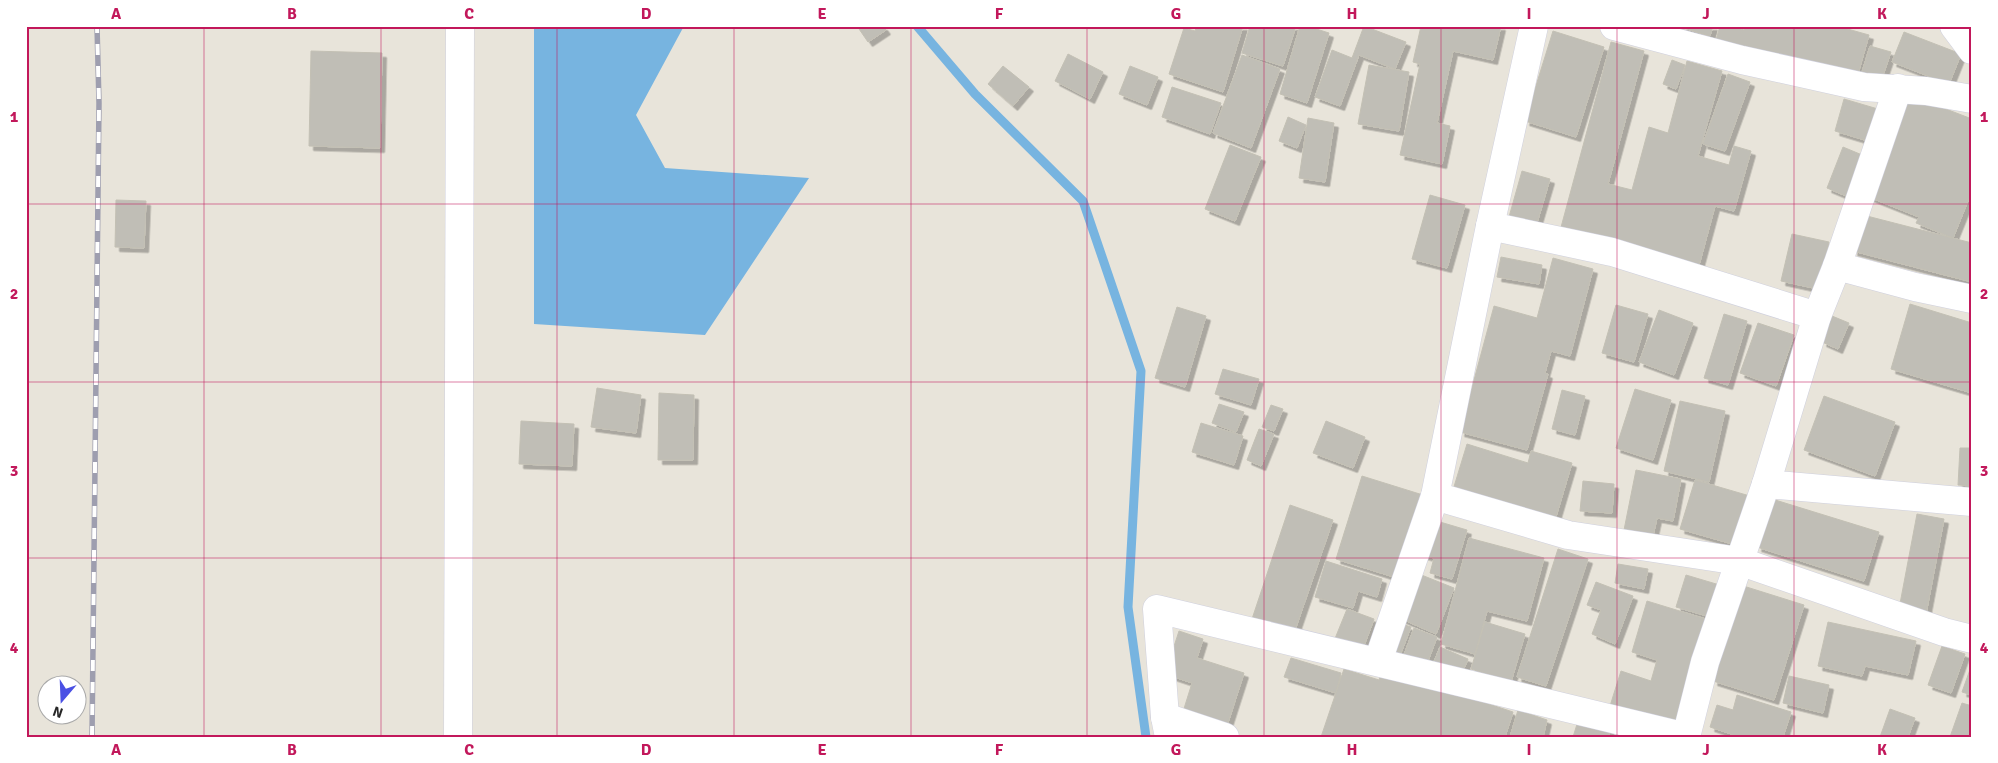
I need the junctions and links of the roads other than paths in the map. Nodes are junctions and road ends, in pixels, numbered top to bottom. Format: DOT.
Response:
graph roads {
  1 [pos="460,26"];
  2 [pos="1534,26"];
  3 [pos="1614,26"];
  4 [pos="1954,26"];
  5 [pos="1972,50"];
  6 [pos="1898,88"];
  7 [pos="1972,99"];
  8 [pos="1490,226"];
  9 [pos="1837,266"];
  10 [pos="1972,299"];
  11 [pos="1817,316"];
  12 [pos="1766,484"];
  13 [pos="1435,496"];
  14 [pos="1972,502"];
  15 [pos="1739,561"];
  16 [pos="1972,638"];
  17 [pos="1378,661"];
  18 [pos="1167,727"];
  19 [pos="458,737"];
  20 [pos="1225,737"];
  21 [pos="1686,737"];
  1 -- 19 [label="street"];
  2 -- 8 [label="street"];
  3 -- 6 [label="street"];
  4 -- 5 [label="street"];
  6 -- 7 [label="street"];
  6 -- 9 [label="street"];
  8 -- 11 [label="street"];
  8 -- 13 [label="street"];
  9 -- 10 [label="street"];
  9 -- 11 [label="street"];
  11 -- 12 [label="street"];
  12 -- 14 [label="street"];
  12 -- 15 [label="street"];
  13 -- 15 [label="street"];
  13 -- 17 [label="street"];
  15 -- 16 [label="street"];
  15 -- 21 [label="street"];
  17 -- 18 [label="street"];
  17 -- 21 [label="street"];
  18 -- 20 [label="street"];
}
